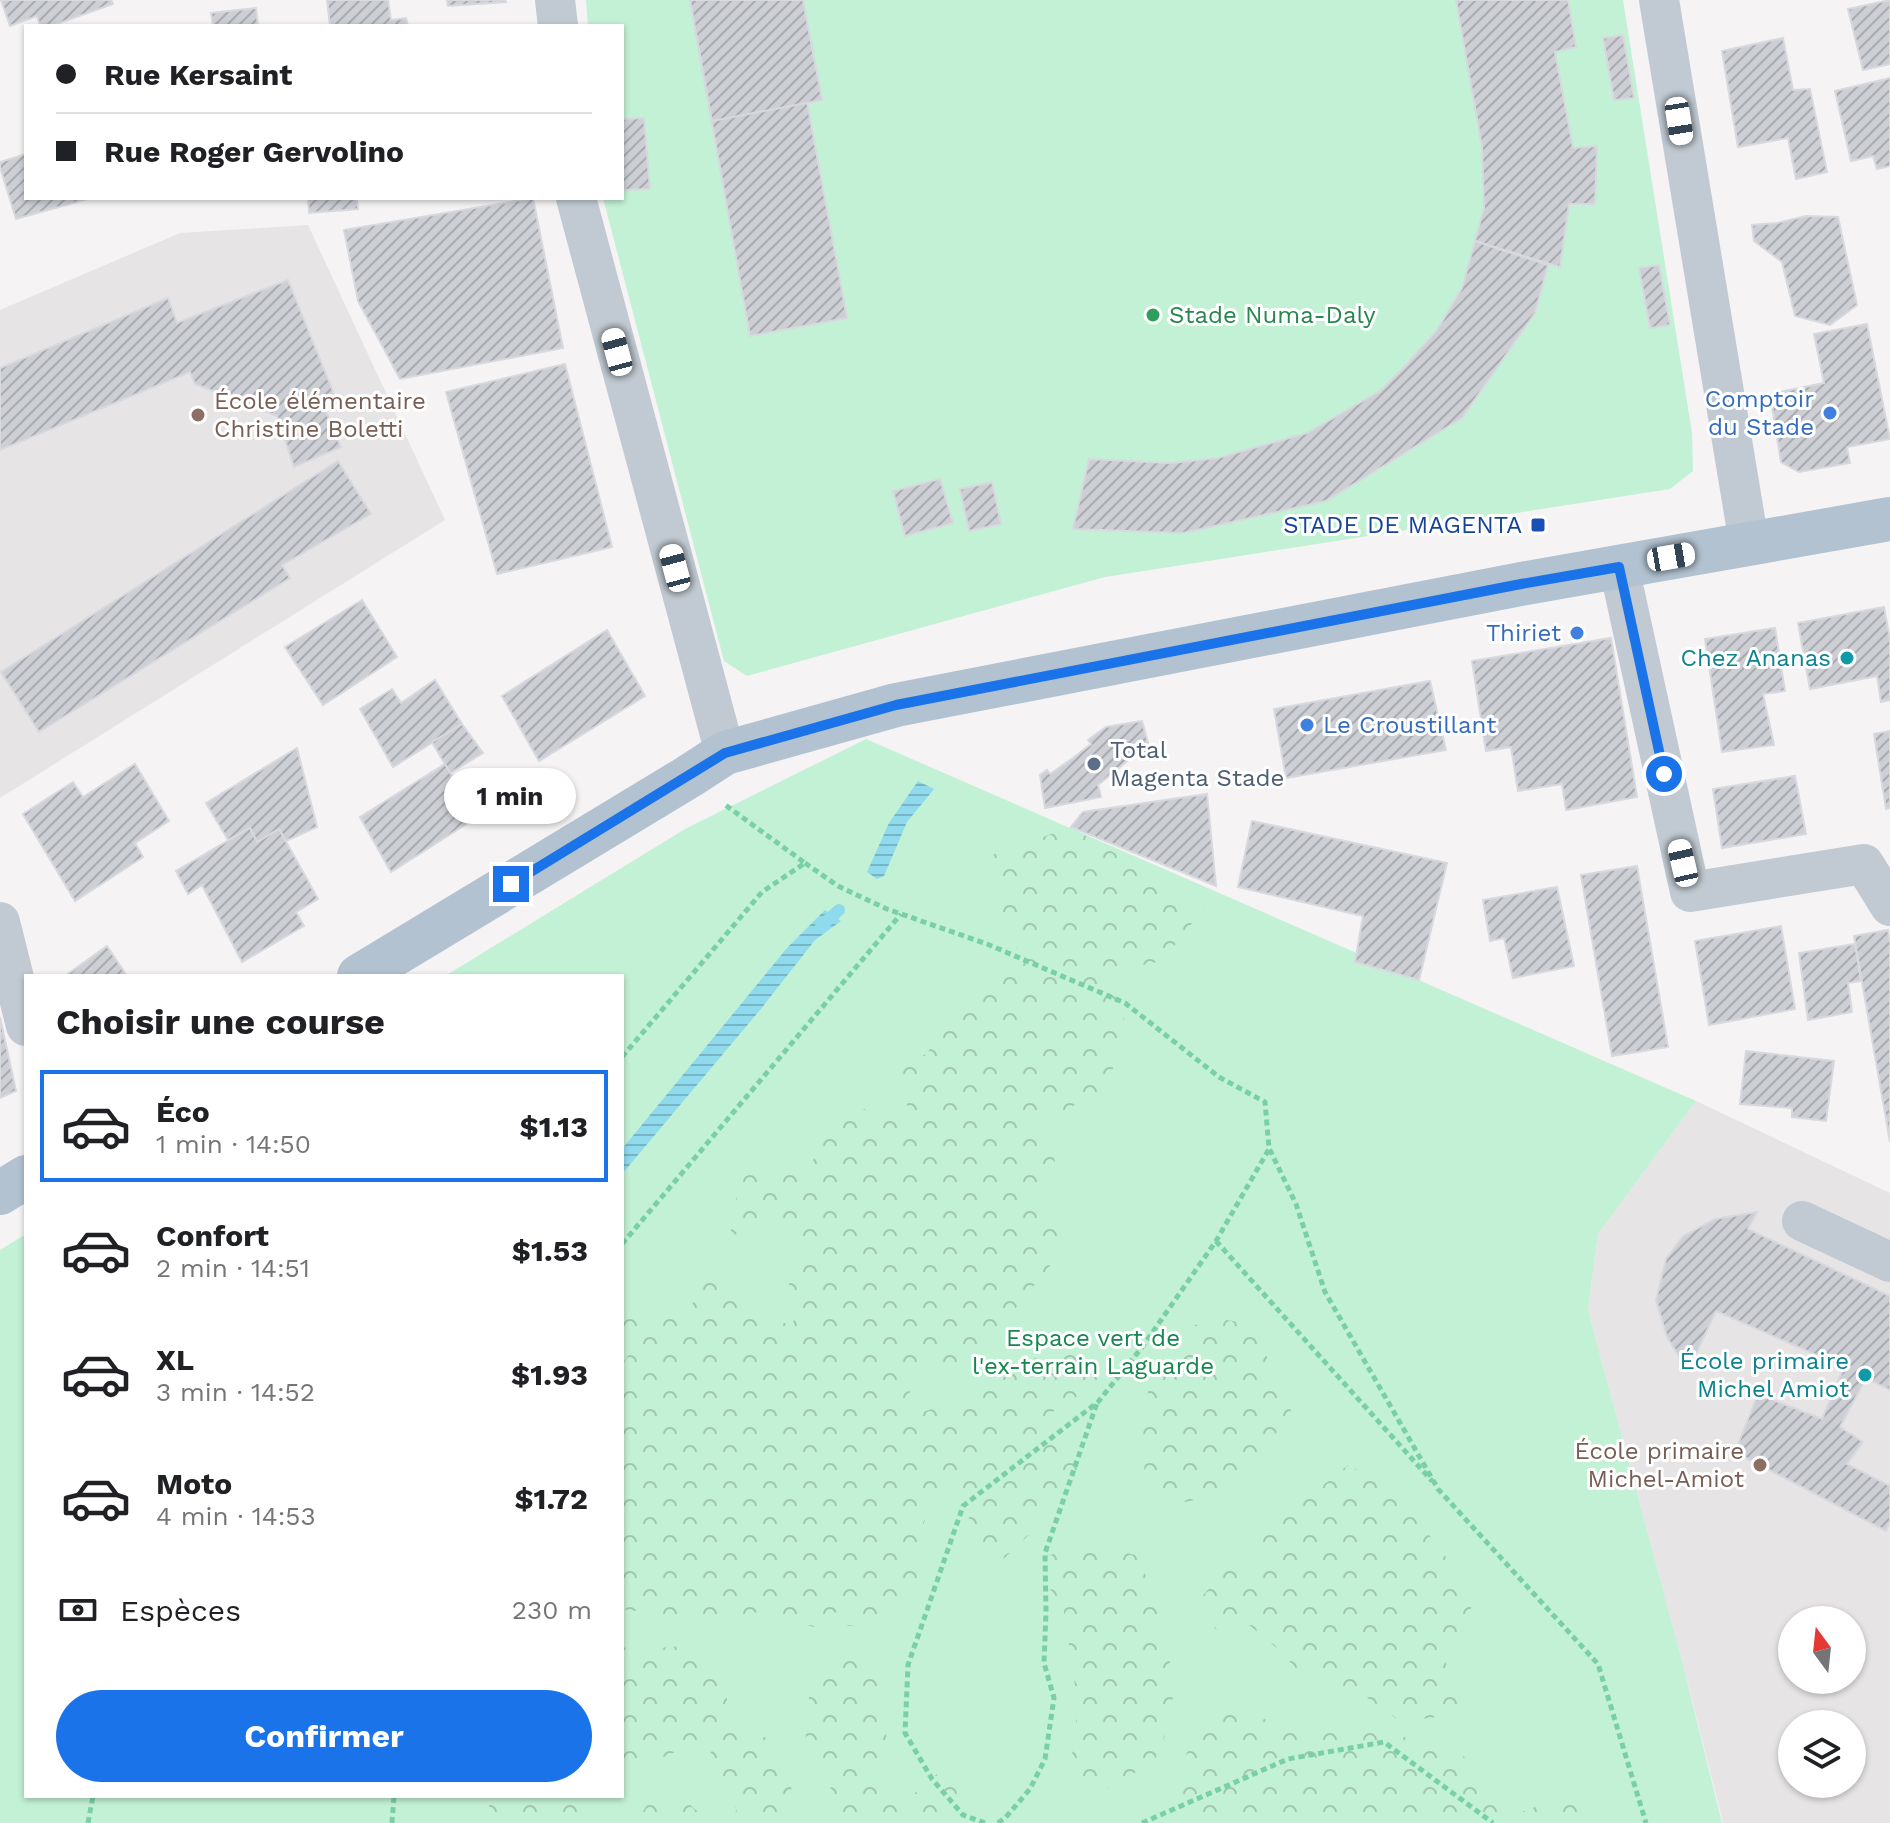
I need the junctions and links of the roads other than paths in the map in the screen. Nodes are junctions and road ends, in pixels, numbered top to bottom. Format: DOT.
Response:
graph roads {
  1 [pos="555,0"];
  2 [pos="1659,0"];
  3 [pos="558,24"];
  4 [pos="577,200"];
  5 [pos="1890,519"];
  6 [pos="1749,543"];
  7 [pos="1619,567"];
  8 [pos="725,753"];
  9 [pos="1890,906"];
  10 [pos="0,922"];
  11 [pos="362,974"];
  12 [pos="24,1018"];
  13 [pos="24,1178"];
  14 [pos="0,1193"];
  15 [pos="1802,1221"];
  16 [pos="1890,1262"];
  1 -- 3 [label="street"];
  2 -- 6 [label="street"];
  4 -- 8 [label="street"];
  5 -- 6 [label="main road"];
  6 -- 7 [label="main road"];
  7 -- 8 [label="main road"];
  7 -- 9 [label="street"];
  8 -- 11 [label="main road"];
  10 -- 12 [label="street"];
  13 -- 14 [label="main road"];
  15 -- 16 [label="street"];
}
